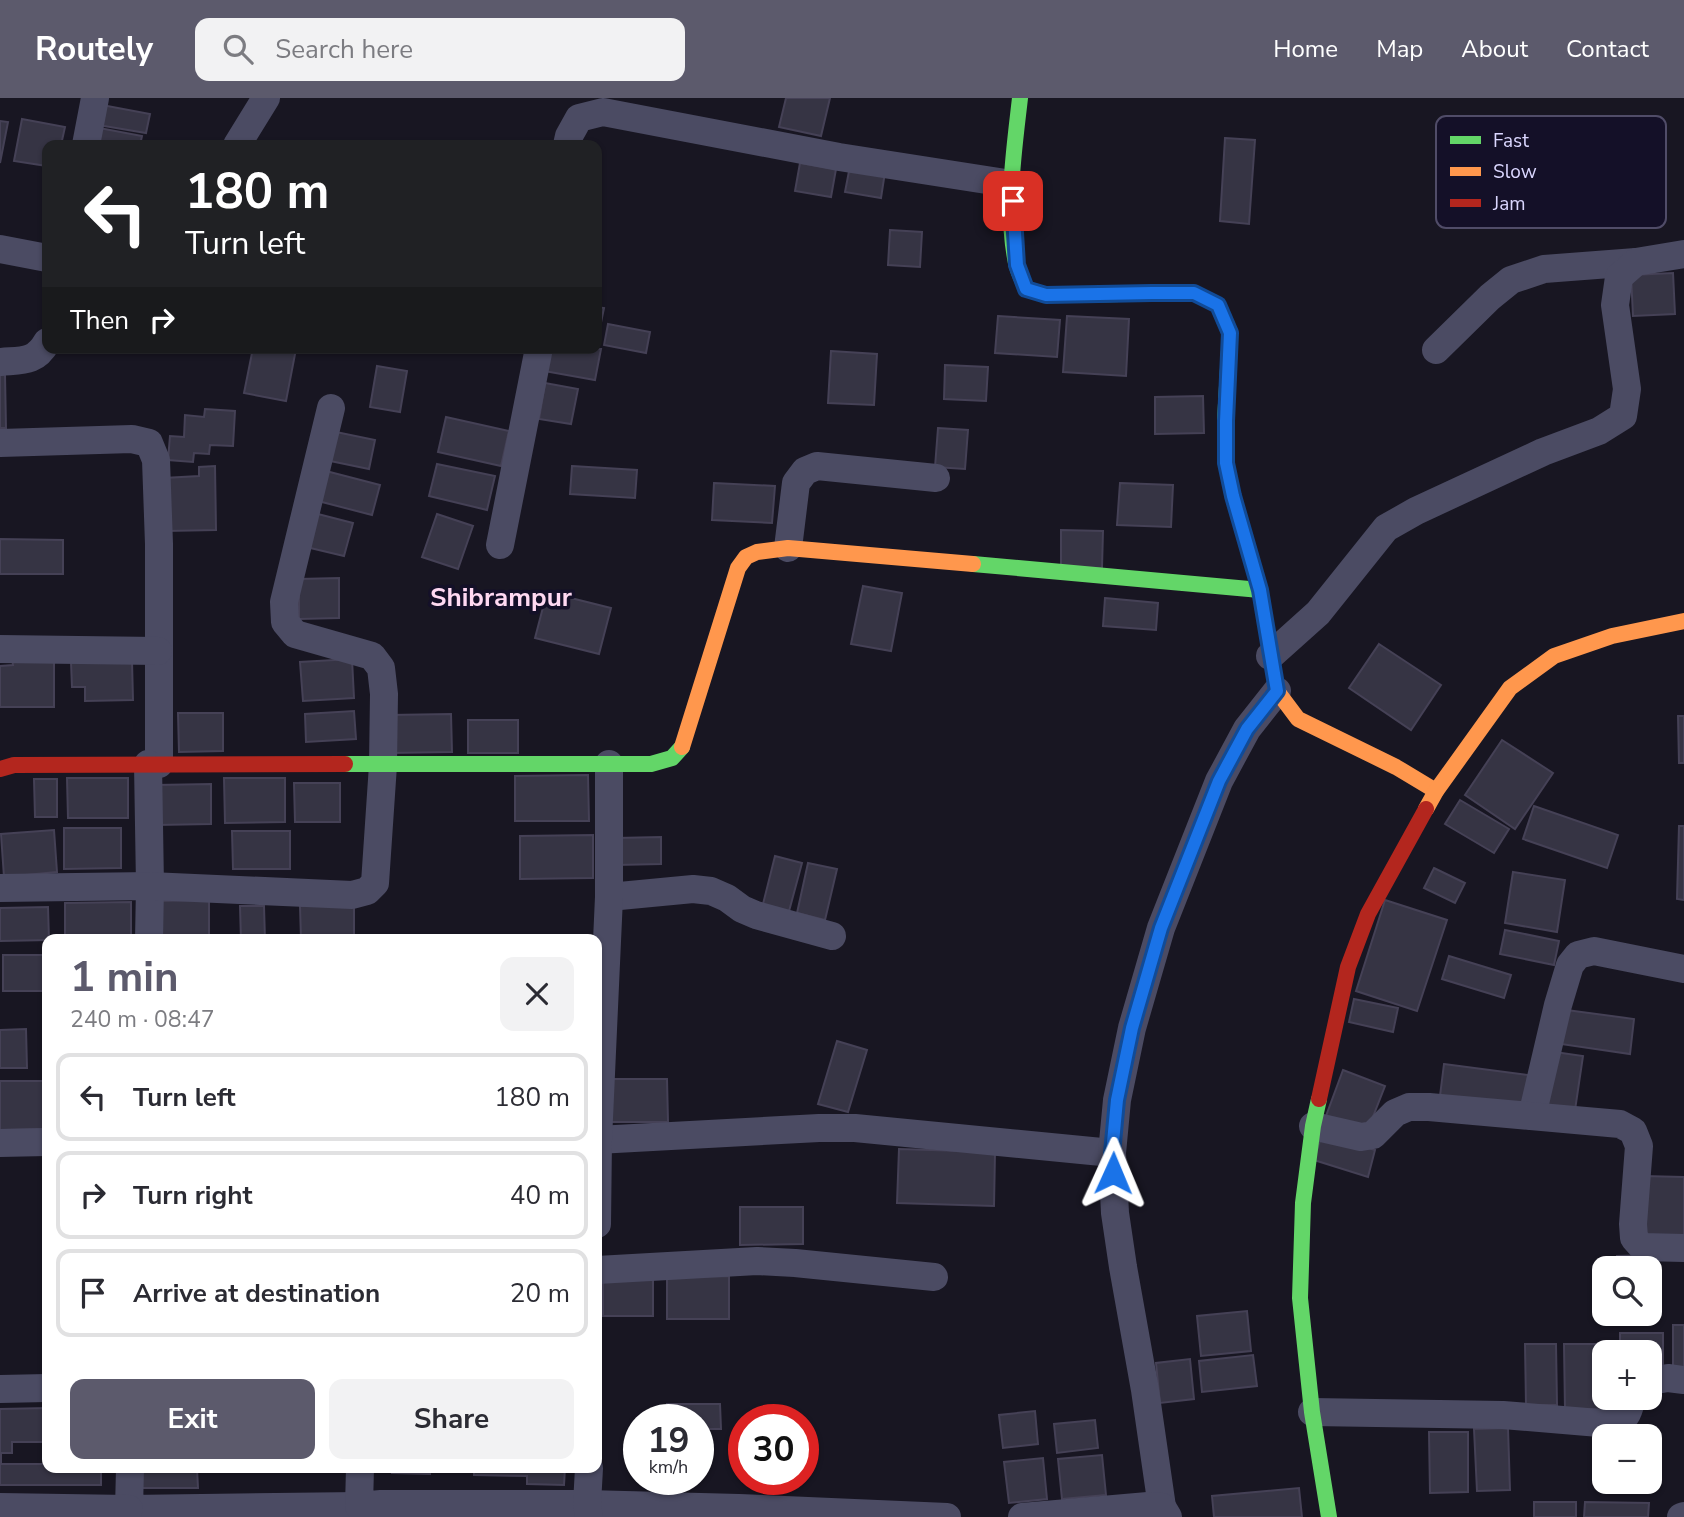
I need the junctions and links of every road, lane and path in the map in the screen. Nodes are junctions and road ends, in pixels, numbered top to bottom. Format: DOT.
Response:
graph roads {
  1 [pos="95,98"];
  2 [pos="266,98"];
  3 [pos="1020,98"];
  4 [pos="87,140"];
  5 [pos="240,140"];
  6 [pos="569,140"];
  7 [pos="1012,184"];
  8 [pos="0,249"];
  9 [pos="1684,254"];
  10 [pos="42,257"];
  11 [pos="1636,262"];
  12 [pos="42,350"];
  13 [pos="1436,350"];
  14 [pos="538,354"];
  15 [pos="0,362"];
  16 [pos="331,408"];
  17 [pos="0,443"];
  18 [pos="936,478"];
  19 [pos="500,545"];
  20 [pos="788,548"];
  21 [pos="1260,590"];
  22 [pos="1684,621"];
  23 [pos="0,649"];
  24 [pos="158,651"];
  25 [pos="1270,656"];
  26 [pos="1277,691"];
  27 [pos="153,764"];
  28 [pos="609,764"];
  29 [pos="383,765"];
  30 [pos="0,769"];
  31 [pos="1436,791"];
  32 [pos="150,886"];
  33 [pos="0,888"];
  34 [pos="609,897"];
  35 [pos="149,934"];
  36 [pos="832,936"];
  37 [pos="1684,969"];
  38 [pos="602,1039"];
  39 [pos="1532,1116"];
  40 [pos="1313,1126"];
  41 [pos="602,1140"];
  42 [pos="42,1142"];
  43 [pos="0,1143"];
  44 [pos="1112,1153"];
  45 [pos="1684,1248"];
  46 [pos="602,1270"];
  47 [pos="934,1277"];
  48 [pos="1662,1379"];
  49 [pos="1684,1380"];
  50 [pos="42,1388"];
  51 [pos="0,1390"];
  52 [pos="1629,1410"];
  53 [pos="1312,1412"];
  54 [pos="130,1473"];
  55 [pos="360,1473"];
  56 [pos="589,1473"];
  57 [pos="0,1507"];
  58 [pos="129,1508"];
  59 [pos="588,1511"];
  60 [pos="360,1512"];
  61 [pos="739,1512"];
  62 [pos="1165,1512"];
  63 [pos="947,1517"];
  64 [pos="1023,1517"];
  65 [pos="1329,1517"];
  1 -- 4 [label="street"];
  2 -- 5 [label="street"];
  3 -- 7 [label="street"];
  6 -- 7 [label="street"];
  7 -- 21 [label="street"];
  8 -- 10 [label="street"];
  9 -- 11 [label="street"];
  11 -- 13 [label="street"];
  11 -- 25 [label="street"];
  12 -- 15 [label="street"];
  14 -- 19 [label="street"];
  16 -- 29 [label="street"];
  17 -- 24 [label="street"];
  18 -- 20 [label="street"];
  20 -- 21 [label="street"];
  20 -- 28 [label="street"];
  21 -- 25 [label="street"];
  22 -- 31 [label="street"];
  23 -- 24 [label="street"];
  24 -- 27 [label="street"];
  25 -- 26 [label="street"];
  26 -- 31 [label="street"];
  26 -- 44 [label="street"];
  27 -- 29 [label="street"];
  27 -- 30 [label="street"];
  27 -- 32 [label="street"];
  28 -- 29 [label="street"];
  28 -- 34 [label="street"];
  29 -- 32 [label="street"];
  31 -- 40 [label="street"];
  32 -- 33 [label="street"];
  32 -- 35 [label="street"];
  34 -- 36 [label="street"];
  34 -- 38 [label="street"];
  37 -- 39 [label="street"];
  39 -- 40 [label="street"];
  39 -- 45 [label="street"];
  40 -- 53 [label="street"];
  41 -- 44 [label="street"];
  42 -- 43 [label="street"];
  44 -- 62 [label="street"];
  46 -- 47 [label="street"];
  48 -- 49 [label="street"];
  50 -- 51 [label="street"];
  52 -- 53 [label="street"];
  53 -- 65 [label="street"];
  54 -- 58 [label="street"];
  55 -- 60 [label="street"];
  56 -- 59 [label="street"];
  57 -- 58 [label="street"];
  58 -- 60 [label="street"];
  59 -- 60 [label="street"];
  59 -- 61 [label="street"];
  61 -- 63 [label="street"];
  62 -- 64 [label="street"];
}
